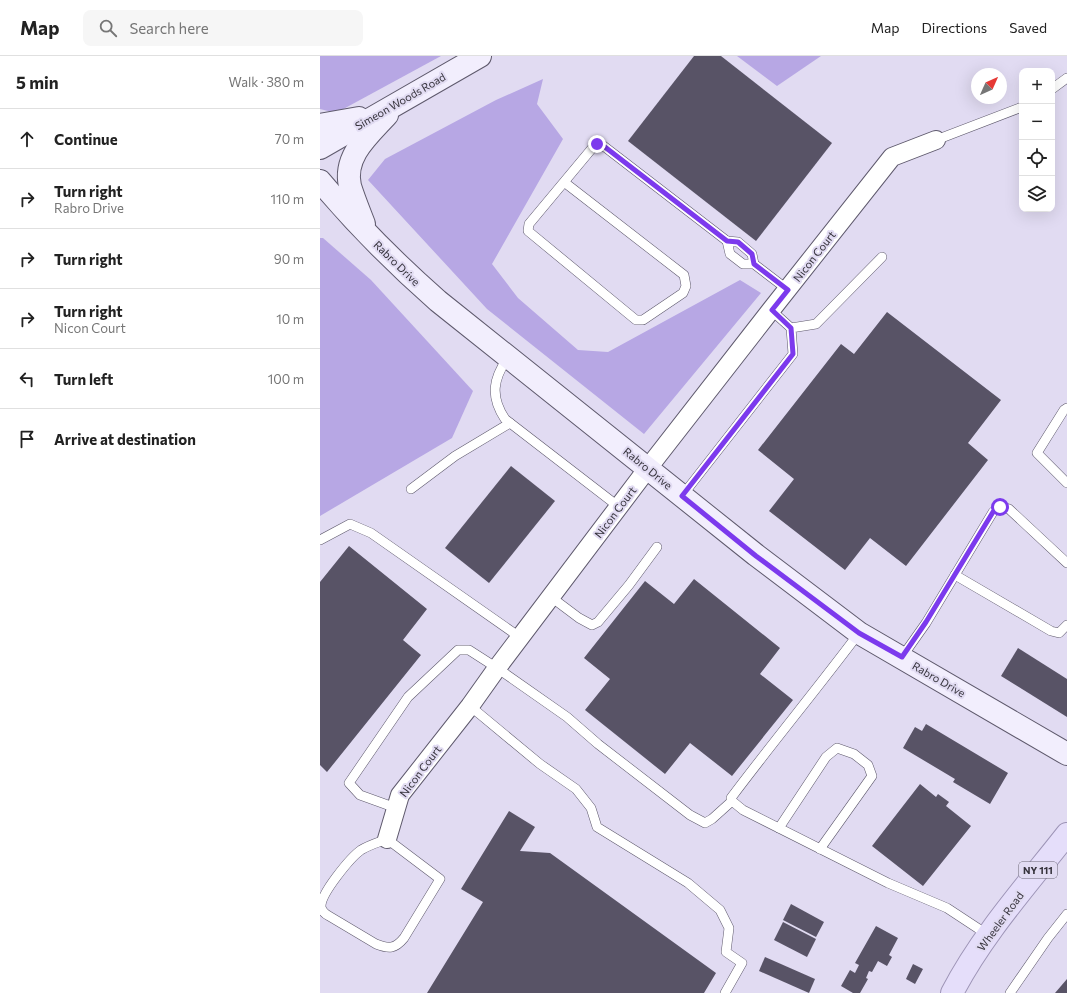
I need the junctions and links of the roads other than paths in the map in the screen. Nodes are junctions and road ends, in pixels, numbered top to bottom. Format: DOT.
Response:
graph roads {
  1 [pos="480,56"];
  2 [pos="1067,78"];
  3 [pos="1055,87"];
  4 [pos="398,102"];
  5 [pos="1019,108"];
  6 [pos="376,115"];
  7 [pos="320,125"];
  8 [pos="936,140"];
  9 [pos="320,148"];
  10 [pos="320,181"];
  11 [pos="564,182"];
  12 [pos="320,205"];
  13 [pos="368,234"];
  14 [pos="727,241"];
  15 [pos="882,257"];
  16 [pos="394,261"];
  17 [pos="754,264"];
  18 [pos="788,290"];
  19 [pos="772,310"];
  20 [pos="791,328"];
  21 [pos="508,357"];
  22 [pos="1067,408"];
  23 [pos="510,423"];
  24 [pos="648,468"];
  25 [pos="1067,483"];
  26 [pos="411,489"];
  27 [pos="682,496"];
  28 [pos="619,507"];
  29 [pos="320,540"];
  30 [pos="657,546"];
  31 [pos="1067,563"];
  32 [pos="955,575"];
  33 [pos="551,598"];
  34 [pos="1067,625"];
  35 [pos="859,633"];
  36 [pos="521,638"];
  37 [pos="902,657"];
  38 [pos="497,668"];
  39 [pos="470,706"];
  40 [pos="1067,754"];
  41 [pos="732,801"];
  42 [pos="396,808"];
  43 [pos="779,828"];
  44 [pos="1067,834"];
  45 [pos="387,839"];
  46 [pos="820,849"];
  47 [pos="1067,914"];
  48 [pos="988,935"];
  49 [pos="725,993"];
  50 [pos="952,993"];
  51 [pos="1010,993"];
  1 -- 4 [label="main road, Simeon Woods Road"];
  2 -- 3 [label="lane"];
  4 -- 6 [label="main road, Simeon Woods Road"];
  4 -- 13 [label="main road"];
  5 -- 8 [label="lane"];
  6 -- 7 [label="main road"];
  6 -- 9 [label="main road, Simeon Woods Road"];
  8 -- 18 [label="street, Nicon Court"];
  10 -- 13 [label="main road, Rabro Drive"];
  11 -- 11 [label="lane"];
  11 -- 14 [label="lane"];
  12 -- 16 [label="main road"];
  13 -- 16 [label="main road, Rabro Drive"];
  14 -- 17 [label="lane"];
  14 -- 17 [label="lane"];
  15 -- 20 [label="lane"];
  16 -- 21 [label="main road, Rabro Drive"];
  17 -- 18 [label="lane"];
  18 -- 19 [label="street, Nicon Court"];
  19 -- 20 [label="lane"];
  19 -- 24 [label="street, Nicon Court"];
  20 -- 27 [label="lane"];
  21 -- 23 [label="lane"];
  21 -- 24 [label="main road, Rabro Drive"];
  22 -- 25 [label="lane"];
  23 -- 26 [label="lane"];
  23 -- 28 [label="lane"];
  24 -- 27 [label="main road, Rabro Drive"];
  24 -- 28 [label="street, Nicon Court"];
  27 -- 35 [label="main road, Rabro Drive"];
  28 -- 33 [label="street, Nicon Court"];
  29 -- 36 [label="lane"];
  30 -- 33 [label="lane"];
  31 -- 32 [label="lane"];
  32 -- 34 [label="lane"];
  32 -- 37 [label="lane"];
  33 -- 36 [label="street, Nicon Court"];
  35 -- 37 [label="main road, Rabro Drive"];
  35 -- 41 [label="lane"];
  36 -- 38 [label="street, Nicon Court"];
  37 -- 40 [label="main road, Rabro Drive"];
  38 -- 39 [label="street, Nicon Court"];
  38 -- 41 [label="lane"];
  38 -- 42 [label="lane"];
  39 -- 42 [label="street, Nicon Court"];
  39 -- 49 [label="lane"];
  41 -- 43 [label="lane"];
  42 -- 45 [label="street, Nicon Court"];
  43 -- 46 [label="lane"];
  43 -- 46 [label="lane"];
  44 -- 48 [label="main road, Wheeler Road / NY 111"];
  45 -- 45 [label="lane"];
  46 -- 48 [label="lane"];
  47 -- 51 [label="lane"];
  48 -- 50 [label="main road, Wheeler Road / NY 111"];
}
